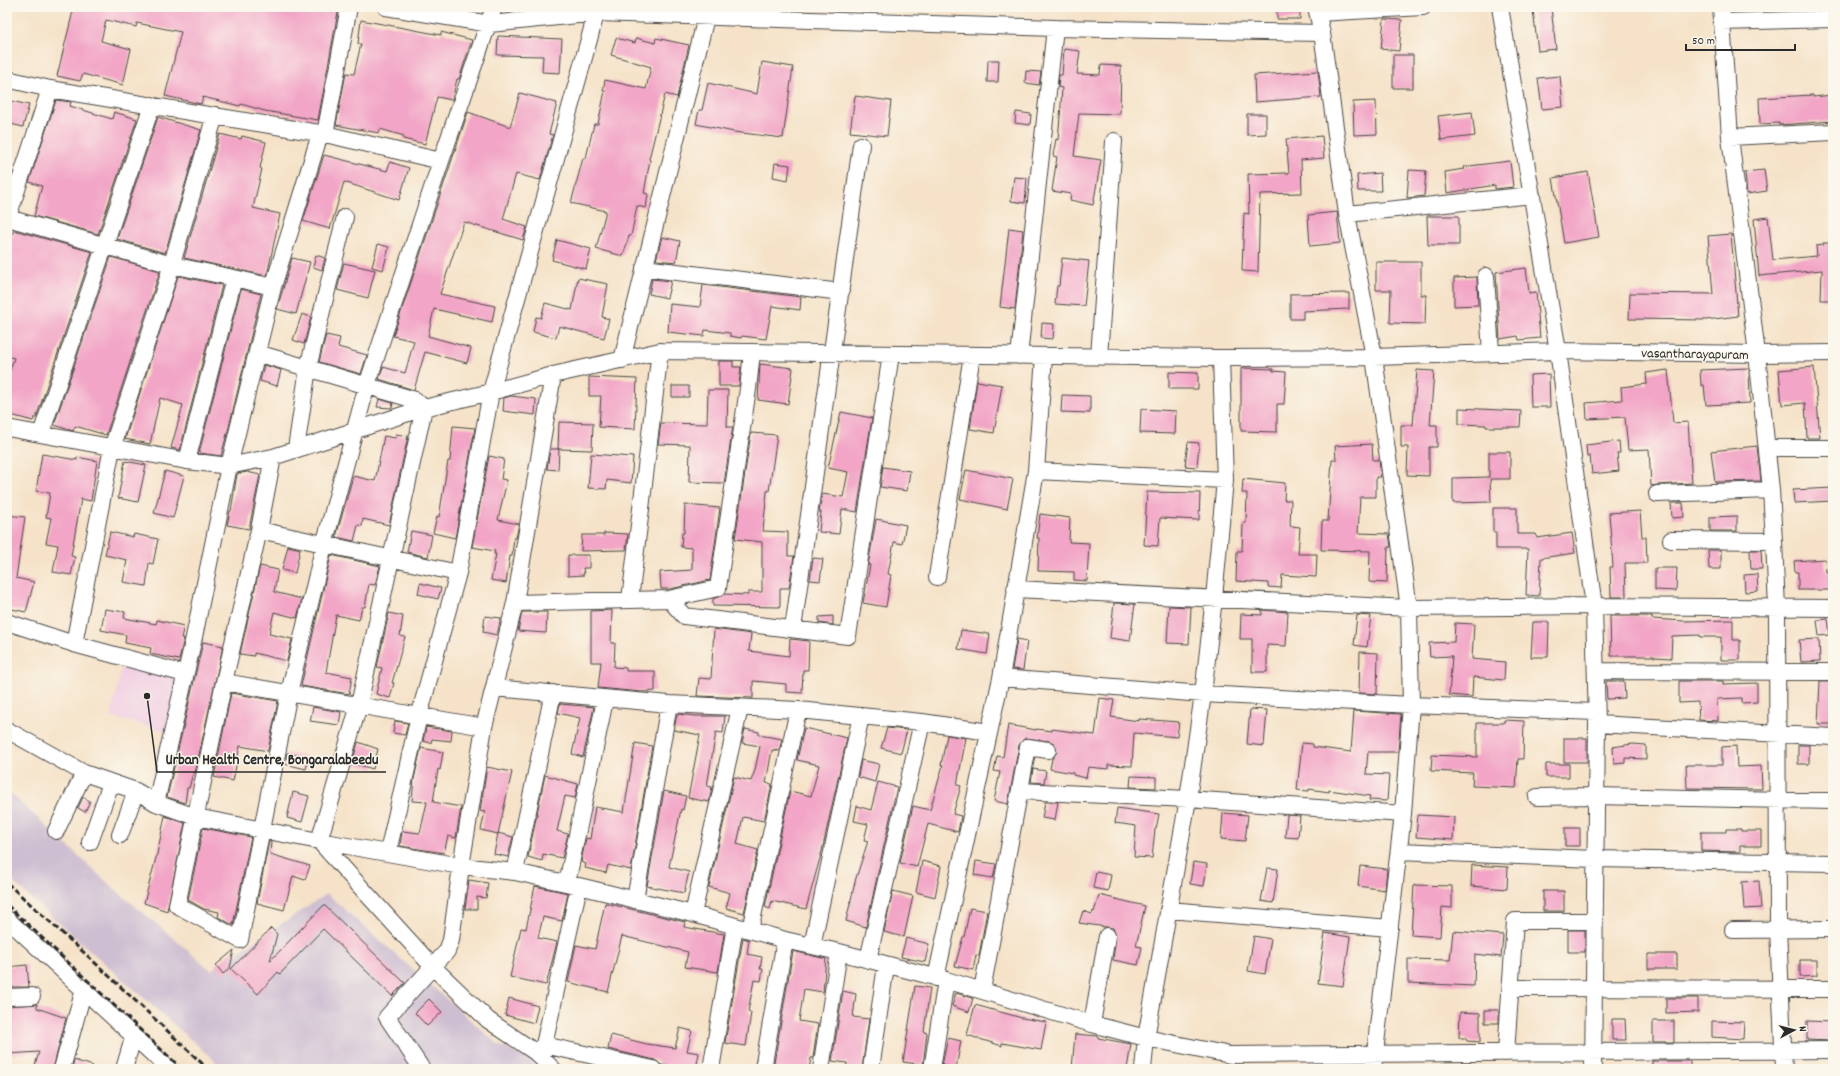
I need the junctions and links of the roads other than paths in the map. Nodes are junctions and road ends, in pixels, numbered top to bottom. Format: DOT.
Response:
graph roads {
  1 [pos="349,7"];
  2 [pos="386,7"];
  3 [pos="494,7"];
  4 [pos="1415,7"];
  5 [pos="1500,7"];
  6 [pos="598,10"];
  7 [pos="1317,10"];
  8 [pos="1721,14"];
  9 [pos="706,17"];
  10 [pos="1833,19"];
  11 [pos="490,24"];
  12 [pos="1055,28"];
  13 [pos="1322,33"];
  14 [pos="7,79"];
  15 [pos="50,89"];
  16 [pos="152,105"];
  17 [pos="215,115"];
  18 [pos="1833,132"];
  19 [pos="323,134"];
  20 [pos="1730,137"];
  21 [pos="1114,141"];
  22 [pos="861,144"];
  23 [pos="441,161"];
  24 [pos="1532,195"];
  25 [pos="10,200"];
  26 [pos="1347,214"];
  27 [pos="345,217"];
  28 [pos="7,219"];
  29 [pos="104,246"];
  30 [pos="172,265"];
  31 [pos="644,268"];
  32 [pos="1486,276"];
  33 [pos="234,278"];
  34 [pos="274,287"];
  35 [pos="841,292"];
  36 [pos="660,351"];
  37 [pos="1558,351"];
  38 [pos="752,352"];
  39 [pos="256,353"];
  40 [pos="832,353"];
  41 [pos="1491,353"];
  42 [pos="1833,353"];
  43 [pos="890,354"];
  44 [pos="1757,354"];
  45 [pos="972,355"];
  46 [pos="1019,356"];
  47 [pos="1044,356"];
  48 [pos="1099,356"];
  49 [pos="1374,357"];
  50 [pos="1222,358"];
  51 [pos="622,360"];
  52 [pos="308,368"];
  53 [pos="553,375"];
  54 [pos="367,385"];
  55 [pos="491,392"];
  56 [pos="424,408"];
  57 [pos="355,429"];
  58 [pos="8,432"];
  59 [pos="41,434"];
  60 [pos="112,448"];
  61 [pos="1767,448"];
  62 [pos="1833,448"];
  63 [pos="296,449"];
  64 [pos="273,457"];
  65 [pos="187,461"];
  66 [pos="229,466"];
  67 [pos="1036,471"];
  68 [pos="1225,480"];
  69 [pos="1771,490"];
  70 [pos="1657,494"];
  71 [pos="259,530"];
  72 [pos="1672,540"];
  73 [pos="1774,541"];
  74 [pos="324,545"];
  75 [pos="392,560"];
  76 [pos="458,574"];
  77 [pos="937,577"];
  78 [pos="1015,589"];
  79 [pos="1214,598"];
  80 [pos="670,599"];
  81 [pos="630,600"];
  82 [pos="515,603"];
  83 [pos="1594,606"];
  84 [pos="1409,608"];
  85 [pos="1777,608"];
  86 [pos="1833,608"];
  87 [pos="7,622"];
  88 [pos="793,629"];
  89 [pos="74,644"];
  90 [pos="1596,671"];
  91 [pos="1777,671"];
  92 [pos="1833,672"];
  93 [pos="186,674"];
  94 [pos="1001,678"];
  95 [pos="224,682"];
  96 [pos="494,688"];
  97 [pos="289,693"];
  98 [pos="553,693"];
  99 [pos="1204,694"];
  100 [pos="605,700"];
  101 [pos="669,704"];
  102 [pos="359,705"];
  103 [pos="1411,705"];
  104 [pos="740,708"];
  105 [pos="798,710"];
  106 [pos="419,716"];
  107 [pos="861,716"];
  108 [pos="1597,718"];
  109 [pos="922,722"];
  110 [pos="484,727"];
  111 [pos="7,730"];
  112 [pos="989,732"];
  113 [pos="1777,735"];
  114 [pos="1833,737"];
  115 [pos="1048,750"];
  116 [pos="84,773"];
  117 [pos="111,783"];
  118 [pos="1020,791"];
  119 [pos="136,792"];
  120 [pos="1595,796"];
  121 [pos="1537,797"];
  122 [pos="1188,799"];
  123 [pos="1778,800"];
  124 [pos="1833,801"];
  125 [pos="156,803"];
  126 [pos="1403,814"];
  127 [pos="196,817"];
  128 [pos="261,830"];
  129 [pos="56,831"];
  130 [pos="120,835"];
  131 [pos="319,841"];
  132 [pos="90,842"];
  133 [pos="1399,851"];
  134 [pos="388,852"];
  135 [pos="1594,859"];
  136 [pos="1778,861"];
  137 [pos="1833,863"];
  138 [pos="461,866"];
  139 [pos="515,872"];
  140 [pos="573,885"];
  141 [pos="634,900"];
  142 [pos="1168,910"];
  143 [pos="693,914"];
  144 [pos="7,919"];
  145 [pos="1594,921"];
  146 [pos="743,928"];
  147 [pos="1390,928"];
  148 [pos="1778,928"];
  149 [pos="1833,929"];
  150 [pos="1733,930"];
  151 [pos="1108,936"];
  152 [pos="785,940"];
  153 [pos="812,946"];
  154 [pos="839,952"];
  155 [pos="868,960"];
  156 [pos="886,965"];
  157 [pos="432,966"];
  158 [pos="941,979"];
  159 [pos="1511,988"];
  160 [pos="1781,988"];
  161 [pos="84,989"];
  162 [pos="1595,989"];
  163 [pos="1833,989"];
  164 [pos="982,990"];
  165 [pos="32,996"];
  166 [pos="7,997"];
  167 [pos="1092,1024"];
  168 [pos="134,1035"];
  169 [pos="1146,1038"];
  170 [pos="540,1048"];
  171 [pos="1784,1049"];
  172 [pos="1833,1050"];
  173 [pos="1594,1052"];
  174 [pos="1506,1053"];
  175 [pos="1373,1061"];
  176 [pos="62,1069"];
  177 [pos="124,1069"];
  178 [pos="169,1069"];
  179 [pos="422,1069"];
  180 [pos="553,1069"];
  181 [pos="653,1069"];
  182 [pos="711,1069"];
  183 [pos="763,1069"];
  184 [pos="820,1069"];
  185 [pos="871,1069"];
  186 [pos="932,1069"];
  187 [pos="1143,1069"];
  188 [pos="1593,1069"];
  189 [pos="1784,1069"];
  1 -- 19 [label="street"];
  2 -- 11 [label="street"];
  3 -- 11 [label="street"];
  4 -- 7 [label="street"];
  5 -- 24 [label="street"];
  6 -- 9 [label="street"];
  6 -- 11 [label="street"];
  6 -- 55 [label="street"];
  7 -- 13 [label="street"];
  8 -- 10 [label="street"];
  8 -- 20 [label="street"];
  9 -- 12 [label="street"];
  9 -- 31 [label="street"];
  11 -- 23 [label="street"];
  12 -- 13 [label="street"];
  12 -- 46 [label="street"];
  13 -- 26 [label="street"];
  14 -- 15 [label="street"];
  15 -- 16 [label="street"];
  15 -- 25 [label="street"];
  16 -- 17 [label="street"];
  16 -- 29 [label="street"];
  17 -- 19 [label="street"];
  17 -- 30 [label="street"];
  18 -- 20 [label="street"];
  19 -- 23 [label="street"];
  19 -- 34 [label="street"];
  20 -- 44 [label="street"];
  21 -- 48 [label="street"];
  22 -- 35 [label="street"];
  23 -- 54 [label="street"];
  24 -- 26 [label="street"];
  24 -- 37 [label="street"];
  25 -- 28 [label="street"];
  26 -- 49 [label="street"];
  27 -- 52 [label="street"];
  28 -- 29 [label="street"];
  29 -- 30 [label="street"];
  29 -- 59 [label="street"];
  30 -- 33 [label="street"];
  30 -- 60 [label="street"];
  31 -- 35 [label="street"];
  31 -- 51 [label="street"];
  32 -- 41 [label="street"];
  33 -- 34 [label="street"];
  33 -- 65 [label="street"];
  34 -- 39 [label="street"];
  35 -- 40 [label="street"];
  36 -- 38 [label="street, vasantharayapuram"];
  36 -- 51 [label="street, vasantharayapuram"];
  36 -- 81 [label="street"];
  37 -- 41 [label="street, vasantharayapuram"];
  37 -- 44 [label="street, vasantharayapuram"];
  37 -- 83 [label="street"];
  38 -- 40 [label="street, vasantharayapuram"];
  38 -- 80 [label="street"];
  39 -- 52 [label="street"];
  39 -- 66 [label="street"];
  40 -- 43 [label="street, vasantharayapuram"];
  40 -- 88 [label="street"];
  41 -- 49 [label="street, vasantharayapuram"];
  42 -- 44 [label="street, vasantharayapuram"];
  43 -- 45 [label="street, vasantharayapuram"];
  43 -- 88 [label="street"];
  44 -- 61 [label="street"];
  45 -- 46 [label="street, vasantharayapuram"];
  45 -- 77 [label="street"];
  46 -- 47 [label="street, vasantharayapuram"];
  47 -- 48 [label="street, vasantharayapuram"];
  47 -- 67 [label="street"];
  48 -- 50 [label="street, vasantharayapuram"];
  49 -- 50 [label="street, vasantharayapuram"];
  49 -- 84 [label="street"];
  50 -- 68 [label="street"];
  51 -- 53 [label="street, vasantharayapuram"];
  52 -- 54 [label="street"];
  52 -- 63 [label="street"];
  53 -- 55 [label="street, vasantharayapuram"];
  53 -- 82 [label="street"];
  54 -- 56 [label="street"];
  54 -- 57 [label="street"];
  55 -- 56 [label="street, vasantharayapuram"];
  55 -- 76 [label="street"];
  56 -- 57 [label="street, vasantharayapuram"];
  56 -- 75 [label="street"];
  57 -- 63 [label="street, vasantharayapuram"];
  57 -- 74 [label="street"];
  58 -- 59 [label="street, vasantharayapuram"];
  59 -- 60 [label="street, vasantharayapuram"];
  60 -- 65 [label="street, vasantharayapuram"];
  60 -- 89 [label="street"];
  61 -- 62 [label="street"];
  61 -- 69 [label="street"];
  63 -- 64 [label="street, vasantharayapuram"];
  64 -- 66 [label="street, vasantharayapuram"];
  64 -- 71 [label="street"];
  65 -- 66 [label="street, vasantharayapuram"];
  66 -- 93 [label="street"];
  67 -- 68 [label="street"];
  67 -- 78 [label="street"];
  68 -- 79 [label="street"];
  69 -- 70 [label="street"];
  69 -- 73 [label="street"];
  71 -- 74 [label="street"];
  71 -- 95 [label="street"];
  72 -- 73 [label="street"];
  73 -- 85 [label="street"];
  74 -- 75 [label="street"];
  74 -- 97 [label="street"];
  75 -- 76 [label="street"];
  75 -- 102 [label="street"];
  76 -- 106 [label="street"];
  78 -- 79 [label="street"];
  78 -- 94 [label="street"];
  79 -- 84 [label="street"];
  79 -- 99 [label="street"];
  80 -- 81 [label="street"];
  80 -- 88 [label="street"];
  81 -- 82 [label="street"];
  82 -- 96 [label="street"];
  83 -- 84 [label="street"];
  83 -- 85 [label="street"];
  83 -- 90 [label="street"];
  84 -- 103 [label="street"];
  85 -- 86 [label="street"];
  85 -- 91 [label="street"];
  87 -- 89 [label="street"];
  89 -- 93 [label="street"];
  90 -- 91 [label="street"];
  90 -- 108 [label="street"];
  91 -- 92 [label="street"];
  91 -- 113 [label="street"];
  93 -- 125 [label="street"];
  94 -- 99 [label="street"];
  94 -- 112 [label="street"];
  95 -- 97 [label="street"];
  95 -- 127 [label="street"];
  96 -- 98 [label="street"];
  96 -- 110 [label="street"];
  97 -- 102 [label="street"];
  97 -- 128 [label="street"];
  98 -- 100 [label="street"];
  98 -- 139 [label="street"];
  99 -- 103 [label="street"];
  99 -- 122 [label="street"];
  100 -- 101 [label="street"];
  100 -- 140 [label="street"];
  101 -- 104 [label="street"];
  101 -- 141 [label="street"];
  102 -- 106 [label="street"];
  102 -- 131 [label="street"];
  103 -- 108 [label="street"];
  103 -- 126 [label="street"];
  104 -- 105 [label="street"];
  104 -- 143 [label="street"];
  105 -- 107 [label="street"];
  105 -- 146 [label="street"];
  106 -- 110 [label="street"];
  106 -- 134 [label="street"];
  107 -- 109 [label="street"];
  107 -- 153 [label="street"];
  108 -- 113 [label="street"];
  108 -- 120 [label="street"];
  109 -- 112 [label="street"];
  109 -- 155 [label="street"];
  110 -- 138 [label="street"];
  111 -- 116 [label="street"];
  112 -- 158 [label="street"];
  113 -- 114 [label="street"];
  113 -- 123 [label="street"];
  115 -- 118 [label="street"];
  116 -- 117 [label="street"];
  116 -- 129 [label="street"];
  117 -- 119 [label="street"];
  117 -- 132 [label="street"];
  118 -- 122 [label="street"];
  118 -- 164 [label="street"];
  119 -- 125 [label="street"];
  119 -- 130 [label="street"];
  120 -- 121 [label="street"];
  120 -- 123 [label="street"];
  120 -- 135 [label="street"];
  122 -- 126 [label="street"];
  122 -- 142 [label="street"];
  123 -- 124 [label="street"];
  123 -- 136 [label="street"];
  125 -- 127 [label="street"];
  126 -- 133 [label="street"];
  127 -- 128 [label="street"];
  127 -- 128 [label="street"];
  128 -- 131 [label="street"];
  131 -- 134 [label="street"];
  131 -- 157 [label="street"];
  133 -- 135 [label="street"];
  133 -- 147 [label="street"];
  134 -- 138 [label="street"];
  135 -- 136 [label="street"];
  135 -- 145 [label="street"];
  136 -- 137 [label="street"];
  136 -- 148 [label="street"];
  138 -- 139 [label="street"];
  138 -- 157 [label="street"];
  139 -- 140 [label="street"];
  140 -- 141 [label="street"];
  140 -- 170 [label="street"];
  141 -- 143 [label="street"];
  142 -- 147 [label="street"];
  142 -- 169 [label="street"];
  143 -- 146 [label="street"];
  144 -- 161 [label="street"];
  145 -- 159 [label="street"];
  145 -- 162 [label="street"];
  146 -- 152 [label="street"];
  146 -- 182 [label="street"];
  147 -- 175 [label="street"];
  148 -- 149 [label="street"];
  148 -- 150 [label="street"];
  148 -- 160 [label="street"];
  151 -- 167 [label="street"];
  152 -- 153 [label="street"];
  152 -- 183 [label="street"];
  153 -- 154 [label="street"];
  154 -- 155 [label="street"];
  154 -- 184 [label="street"];
  155 -- 156 [label="street"];
  156 -- 158 [label="street"];
  156 -- 185 [label="street"];
  157 -- 170 [label="street"];
  157 -- 179 [label="street"];
  158 -- 164 [label="street"];
  158 -- 186 [label="street"];
  159 -- 162 [label="street"];
  159 -- 174 [label="street"];
  160 -- 162 [label="street"];
  160 -- 163 [label="street"];
  160 -- 171 [label="street"];
  161 -- 168 [label="street"];
  161 -- 176 [label="street"];
  162 -- 173 [label="street"];
  164 -- 167 [label="street"];
  165 -- 166 [label="street"];
  167 -- 169 [label="street"];
  168 -- 177 [label="street"];
  168 -- 178 [label="street"];
  169 -- 175 [label="street"];
  169 -- 187 [label="street"];
  170 -- 180 [label="street"];
  170 -- 181 [label="street"];
  171 -- 172 [label="street"];
  171 -- 173 [label="street"];
  171 -- 189 [label="street"];
  173 -- 174 [label="street"];
  173 -- 188 [label="street"];
  174 -- 175 [label="street"];
}
